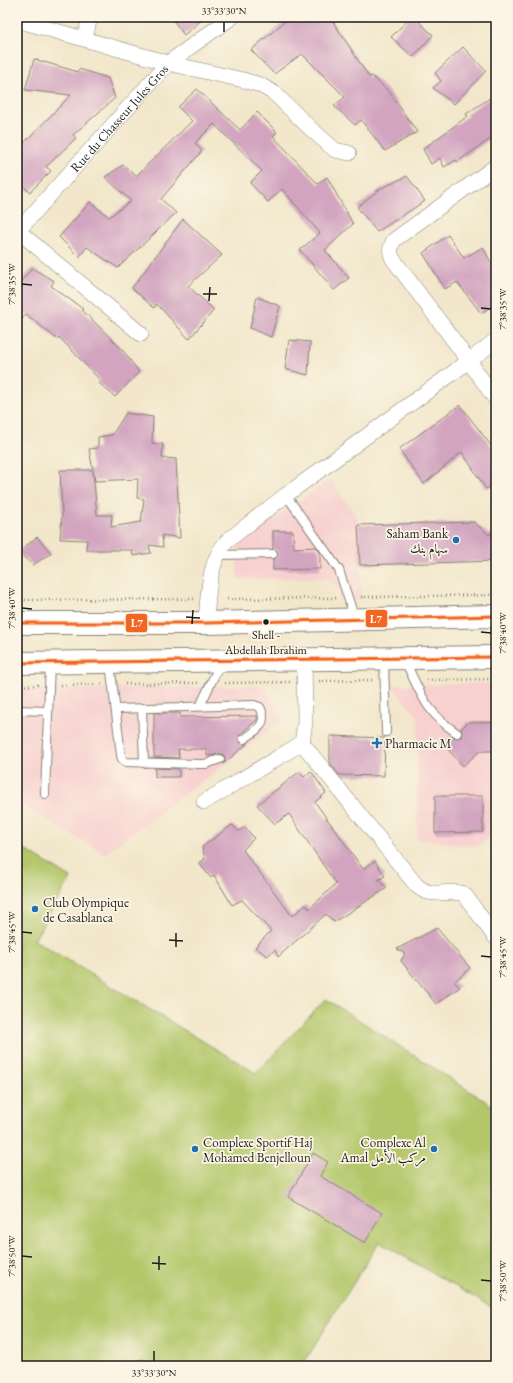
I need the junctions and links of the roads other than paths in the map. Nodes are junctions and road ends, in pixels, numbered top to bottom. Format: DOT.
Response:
graph roads {
  1 [pos="90,17"];
  2 [pos="232,17"];
  3 [pos="17,20"];
  4 [pos="84,38"];
  5 [pos="168,63"];
  6 [pos="349,153"];
  7 [pos="496,166"];
  8 [pos="18,231"];
  9 [pos="141,334"];
  10 [pos="496,340"];
  11 [pos="469,361"];
  12 [pos="496,400"];
  13 [pos="286,495"];
  14 [pos="273,554"];
  15 [pos="217,555"];
  16 [pos="496,616"];
  17 [pos="356,619"];
  18 [pos="17,623"];
  19 [pos="206,623"];
  20 [pos="496,657"];
  21 [pos="394,658"];
  22 [pos="304,660"];
  23 [pos="221,661"];
  24 [pos="110,662"];
  25 [pos="17,663"];
  26 [pos="50,663"];
  27 [pos="200,706"];
  28 [pos="142,708"];
  29 [pos="116,709"];
  30 [pos="17,710"];
  31 [pos="48,711"];
  32 [pos="386,732"];
  33 [pos="457,733"];
  34 [pos="244,740"];
  35 [pos="302,743"];
  36 [pos="220,759"];
  37 [pos="144,763"];
  38 [pos="45,794"];
  39 [pos="204,802"];
  40 [pos="496,938"];
  1 -- 4 [label="street"];
  2 -- 5 [label="street, Rue du Chasseur Jules Gros"];
  3 -- 4 [label="street"];
  4 -- 5 [label="street"];
  5 -- 6 [label="street"];
  5 -- 8 [label="street, Rue du Chasseur Jules Gros"];
  7 -- 11 [label="street"];
  8 -- 9 [label="street"];
  10 -- 11 [label="street"];
  11 -- 12 [label="street"];
  11 -- 13 [label="street"];
  13 -- 15 [label="street"];
  13 -- 17 [label="lane"];
  14 -- 15 [label="lane"];
  15 -- 19 [label="street"];
  16 -- 17 [label="main road"];
  17 -- 19 [label="main road"];
  18 -- 19 [label="main road"];
  20 -- 21 [label="main road"];
  21 -- 22 [label="main road"];
  21 -- 32 [label="lane"];
  21 -- 33 [label="lane"];
  22 -- 23 [label="main road"];
  22 -- 35 [label="street"];
  23 -- 24 [label="main road"];
  23 -- 27 [label="lane"];
  24 -- 26 [label="main road"];
  24 -- 29 [label="lane"];
  25 -- 26 [label="main road"];
  26 -- 31 [label="lane"];
  27 -- 28 [label="lane"];
  27 -- 34 [label="lane"];
  28 -- 29 [label="lane"];
  28 -- 37 [label="lane"];
  29 -- 37 [label="lane"];
  30 -- 31 [label="lane"];
  31 -- 38 [label="lane"];
  35 -- 39 [label="street"];
  35 -- 40 [label="street"];
  36 -- 37 [label="lane"];
}
